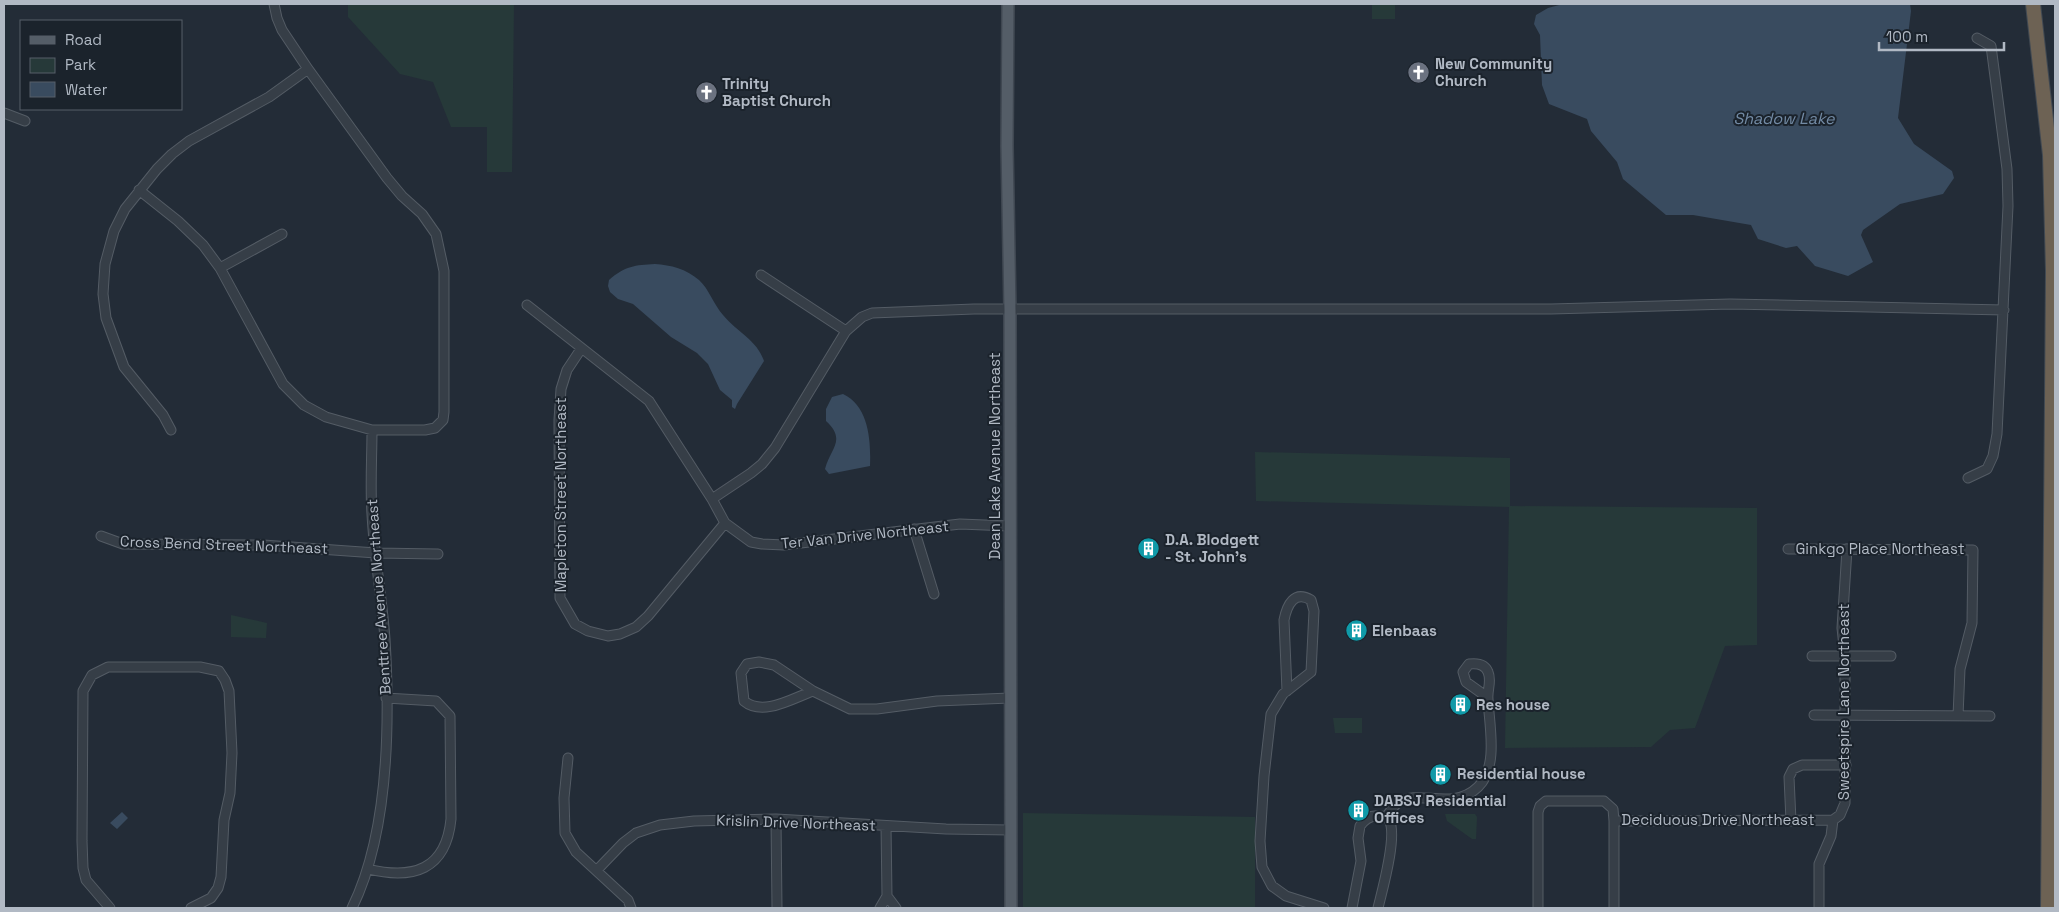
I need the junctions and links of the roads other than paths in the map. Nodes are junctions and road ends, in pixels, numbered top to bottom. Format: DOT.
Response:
graph roads {
  1 [pos="274,4"];
  2 [pos="1008,4"];
  3 [pos="2032,4"];
  4 [pos="1977,38"];
  5 [pos="308,69"];
  6 [pos="4,113"];
  7 [pos="25,121"];
  8 [pos="139,190"];
  9 [pos="282,234"];
  10 [pos="220,268"];
  11 [pos="761,275"];
  12 [pos="528,305"];
  13 [pos="1010,310"];
  14 [pos="2004,310"];
  15 [pos="846,330"];
  16 [pos="581,349"];
  17 [pos="171,430"];
  18 [pos="372,430"];
  19 [pos="1968,478"];
  20 [pos="712,499"];
  21 [pos="725,523"];
  22 [pos="1010,526"];
  23 [pos="914,529"];
  24 [pos="101,536"];
  25 [pos="1788,549"];
  26 [pos="1847,549"];
  27 [pos="376,552"];
  28 [pos="438,554"];
  29 [pos="934,594"];
  30 [pos="1812,656"];
  31 [pos="1845,656"];
  32 [pos="1891,656"];
  33 [pos="1287,690"];
  34 [pos="813,691"];
  35 [pos="1487,697"];
  36 [pos="386,698"];
  37 [pos="1010,698"];
  38 [pos="1814,715"];
  39 [pos="1846,715"];
  40 [pos="1958,716"];
  41 [pos="1990,716"];
  42 [pos="568,758"];
  43 [pos="1846,765"];
  44 [pos="1386,817"];
  45 [pos="776,819"];
  46 [pos="1833,820"];
  47 [pos="1614,821"];
  48 [pos="1791,821"];
  49 [pos="886,826"];
  50 [pos="1010,830"];
  51 [pos="368,870"];
  52 [pos="597,870"];
  53 [pos="887,896"];
  54 [pos="110,908"];
  55 [pos="192,908"];
  56 [pos="352,908"];
  57 [pos="631,908"];
  58 [pos="777,908"];
  59 [pos="880,908"];
  60 [pos="896,908"];
  61 [pos="1011,908"];
  62 [pos="1324,908"];
  63 [pos="1352,908"];
  64 [pos="1378,908"];
  65 [pos="1538,908"];
  66 [pos="1614,908"];
  67 [pos="1818,908"];
  68 [pos="2048,908"];
  1 -- 5 [label="street"];
  2 -- 13 [label="main road, Dean Lake Avenue Northeast"];
  3 -- 68 [label="highway"];
  4 -- 14 [label="street"];
  5 -- 8 [label="street"];
  5 -- 18 [label="street"];
  6 -- 7 [label="street"];
  8 -- 10 [label="street"];
  8 -- 17 [label="street"];
  9 -- 10 [label="street"];
  10 -- 18 [label="street"];
  11 -- 15 [label="street"];
  12 -- 16 [label="street, Ter Van Drive Northeast"];
  13 -- 14 [label="street"];
  13 -- 15 [label="street"];
  13 -- 22 [label="main road, Dean Lake Avenue Northeast"];
  14 -- 19 [label="street"];
  15 -- 20 [label="street"];
  16 -- 20 [label="street, Ter Van Drive Northeast"];
  16 -- 21 [label="street, Mapleton Street Northeast"];
  18 -- 27 [label="street, Benttree Avenue Northeast"];
  20 -- 21 [label="street, Ter Van Drive Northeast"];
  21 -- 23 [label="street, Ter Van Drive Northeast"];
  22 -- 23 [label="street, Ter Van Drive Northeast"];
  22 -- 37 [label="main road, Dean Lake Avenue Northeast"];
  23 -- 29 [label="street"];
  24 -- 27 [label="street, Cross Bend Street Northeast"];
  25 -- 26 [label="street, Ginkgo Place Northeast"];
  26 -- 31 [label="street, Sweetspire Lane Northeast"];
  26 -- 40 [label="street, Ginkgo Place Northeast"];
  27 -- 28 [label="street, Cross Bend Street Northeast"];
  27 -- 36 [label="street, Benttree Avenue Northeast"];
  30 -- 31 [label="street"];
  31 -- 32 [label="street"];
  31 -- 39 [label="street, Sweetspire Lane Northeast"];
  33 -- 33 [label="street"];
  33 -- 62 [label="street"];
  34 -- 34 [label="street"];
  34 -- 37 [label="street"];
  35 -- 44 [label="street"];
  36 -- 51 [label="street, Benttree Avenue Northeast"];
  36 -- 51 [label="street"];
  37 -- 50 [label="main road, Dean Lake Avenue Northeast"];
  38 -- 39 [label="street"];
  39 -- 40 [label="street"];
  39 -- 43 [label="street, Sweetspire Lane Northeast"];
  40 -- 41 [label="street"];
  42 -- 52 [label="street"];
  43 -- 46 [label="street, Sweetspire Lane Northeast"];
  43 -- 48 [label="street"];
  44 -- 63 [label="street"];
  44 -- 64 [label="street"];
  45 -- 49 [label="street, Krislin Drive Northeast"];
  45 -- 52 [label="street, Krislin Drive Northeast"];
  45 -- 58 [label="street"];
  46 -- 48 [label="street, Deciduous Drive Northeast"];
  46 -- 67 [label="street, Sweetspire Lane Northeast"];
  47 -- 48 [label="street, Deciduous Drive Northeast"];
  47 -- 65 [label="street, Deciduous Drive Northeast"];
  47 -- 66 [label="street"];
  49 -- 50 [label="street, Krislin Drive Northeast"];
  49 -- 53 [label="street"];
  50 -- 61 [label="main road, Dean Lake Avenue Northeast"];
  51 -- 56 [label="street, Benttree Avenue Northeast"];
  52 -- 57 [label="street"];
  53 -- 59 [label="street"];
  53 -- 60 [label="street"];
  54 -- 55 [label="street"];
}
